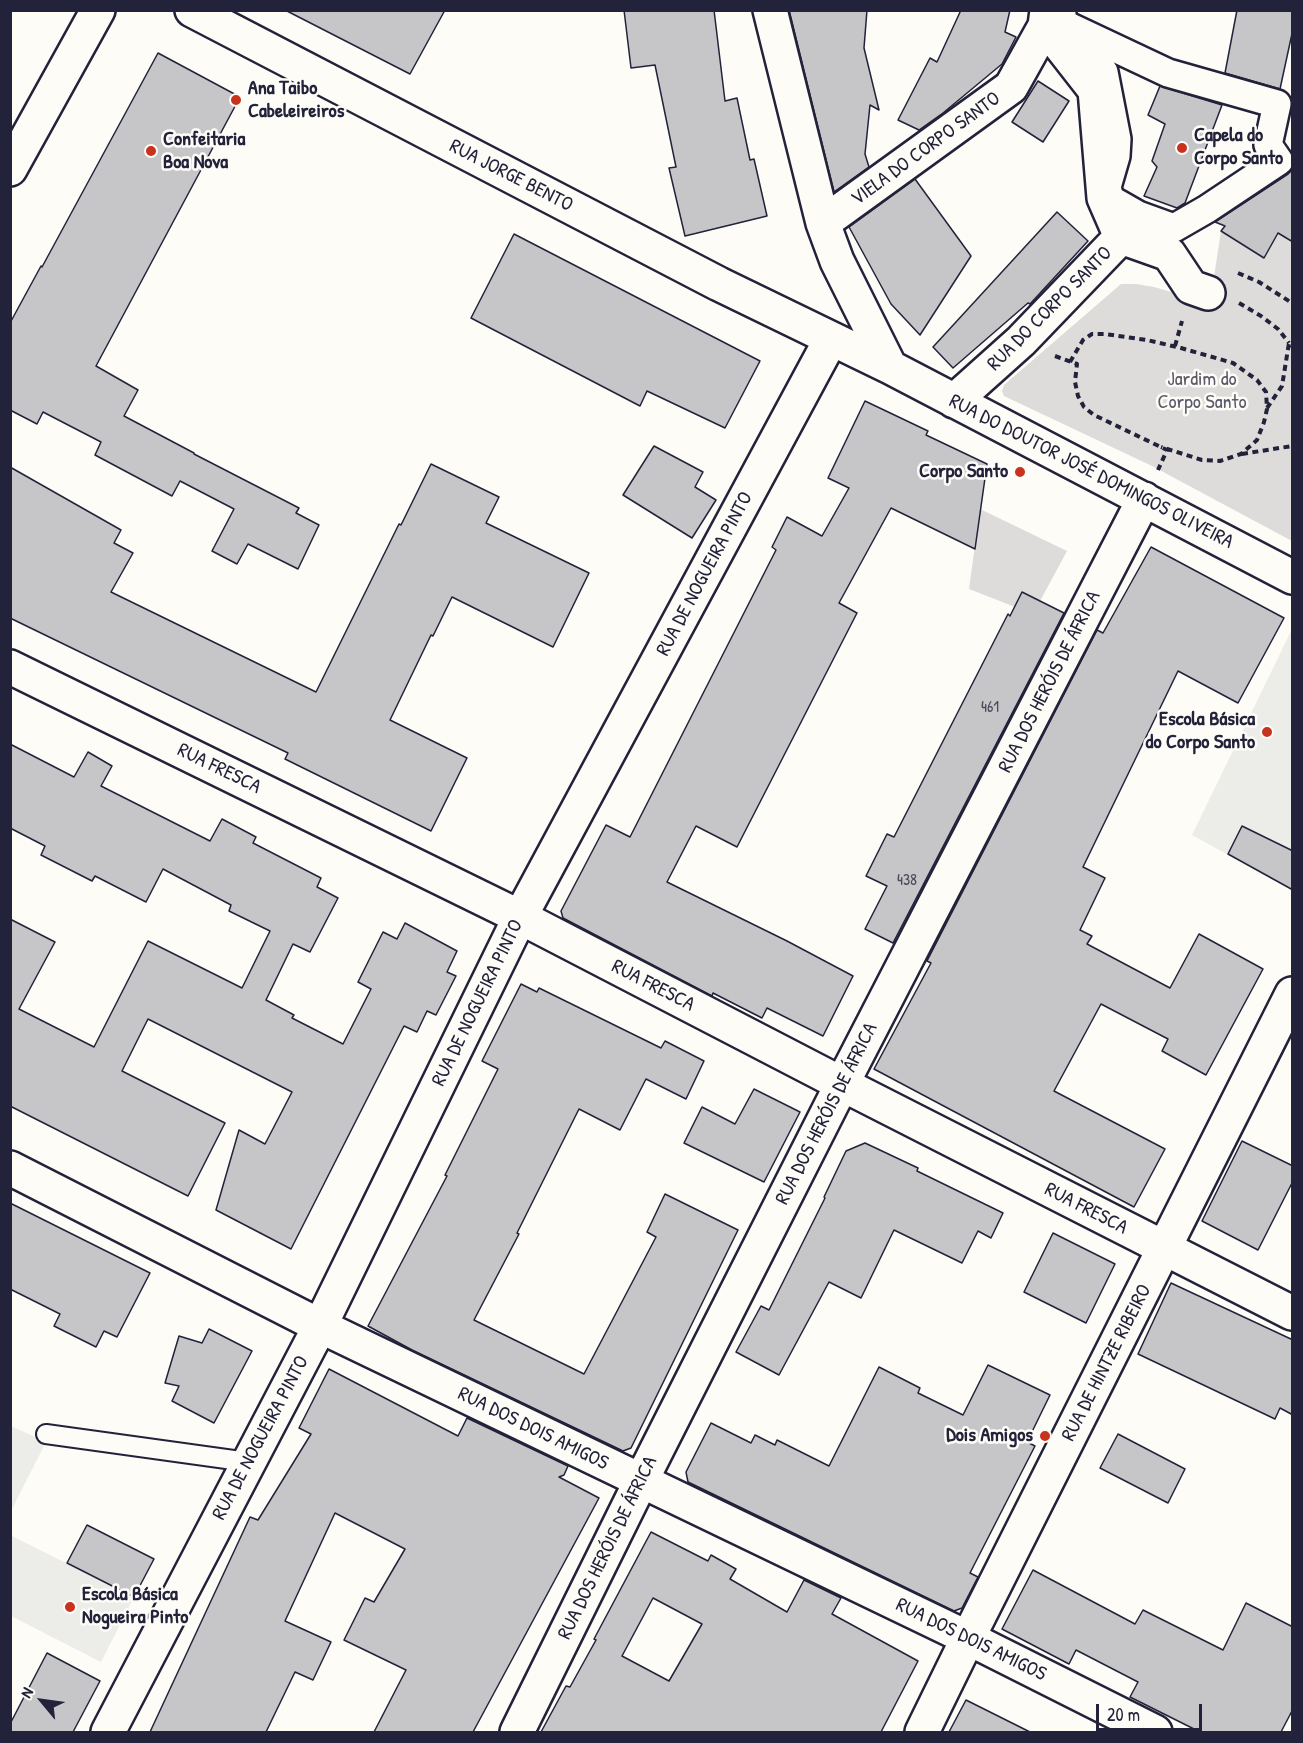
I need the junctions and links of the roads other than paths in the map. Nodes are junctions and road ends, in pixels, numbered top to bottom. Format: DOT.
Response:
graph roads {
  1 [pos="98,10"];
  2 [pos="192,10"];
  3 [pos="770,10"];
  4 [pos="1052,16"];
  5 [pos="1277,104"];
  6 [pos="10,169"];
  7 [pos="823,223"];
  8 [pos="1121,237"];
  9 [pos="1208,293"];
  10 [pos="831,339"];
  11 [pos="890,367"];
  12 [pos="954,401"];
  13 [pos="1144,499"];
  14 [pos="1293,578"];
  15 [pos="10,667"];
  16 [pos="520,917"];
  17 [pos="1293,994"];
  18 [pos="842,1084"];
  19 [pos="10,1168"];
  20 [pos="1165,1249"];
  21 [pos="1293,1313"];
  22 [pos="320,1326"];
  23 [pos="46,1434"];
  24 [pos="248,1461"];
  25 [pos="641,1481"];
  26 [pos="968,1638"];
  27 [pos="108,1732"];
  28 [pos="517,1732"];
  29 [pos="922,1732"];
  30 [pos="1155,1732"];
  1 -- 6 [label="street"];
  2 -- 10 [label="street, RUA JORGE BENTO"];
  3 -- 7 [label="street"];
  4 -- 7 [label="street, VIELA DO CORPO SANTO"];
  4 -- 8 [label="street, RUA DO CORPO SANTO"];
  5 -- 5 [label="street"];
  7 -- 11 [label="street"];
  8 -- 9 [label="street"];
  8 -- 12 [label="street, RUA DO CORPO SANTO"];
  10 -- 11 [label="street"];
  10 -- 16 [label="street, RUA DE NOGUEIRA PINTO"];
  11 -- 12 [label="street, RUA DO DOUTOR JOSÉ DOMINGOS OLIVEIRA"];
  12 -- 13 [label="street, RUA DO DOUTOR JOSÉ DOMINGOS OLIVEIRA"];
  13 -- 14 [label="street, RUA DO DOUTOR JOSÉ DOMINGOS OLIVEIRA"];
  13 -- 18 [label="street, RUA DOS HERÓIS DE ÁFRICA"];
  15 -- 16 [label="street, RUA FRESCA"];
  16 -- 18 [label="street, RUA FRESCA"];
  16 -- 22 [label="street, RUA DE NOGUEIRA PINTO"];
  17 -- 20 [label="street, RUA DE HINTZE RIBEIRO"];
  18 -- 20 [label="street, RUA FRESCA"];
  18 -- 25 [label="street, RUA DOS HERÓIS DE ÁFRICA"];
  19 -- 22 [label="street, RUA DOS DOIS AMIGOS"];
  20 -- 21 [label="street, RUA FRESCA"];
  20 -- 26 [label="street, RUA DE HINTZE RIBEIRO"];
  22 -- 24 [label="street, RUA DE NOGUEIRA PINTO"];
  22 -- 25 [label="street, RUA DOS DOIS AMIGOS"];
  23 -- 24 [label="lane"];
  24 -- 27 [label="street, RUA DE NOGUEIRA PINTO"];
  25 -- 26 [label="street, RUA DOS DOIS AMIGOS"];
  25 -- 28 [label="street, RUA DOS HERÓIS DE ÁFRICA"];
  26 -- 29 [label="street, RUA DE HINTZE RIBEIRO"];
  26 -- 30 [label="street, RUA DOS DOIS AMIGOS"];
}
